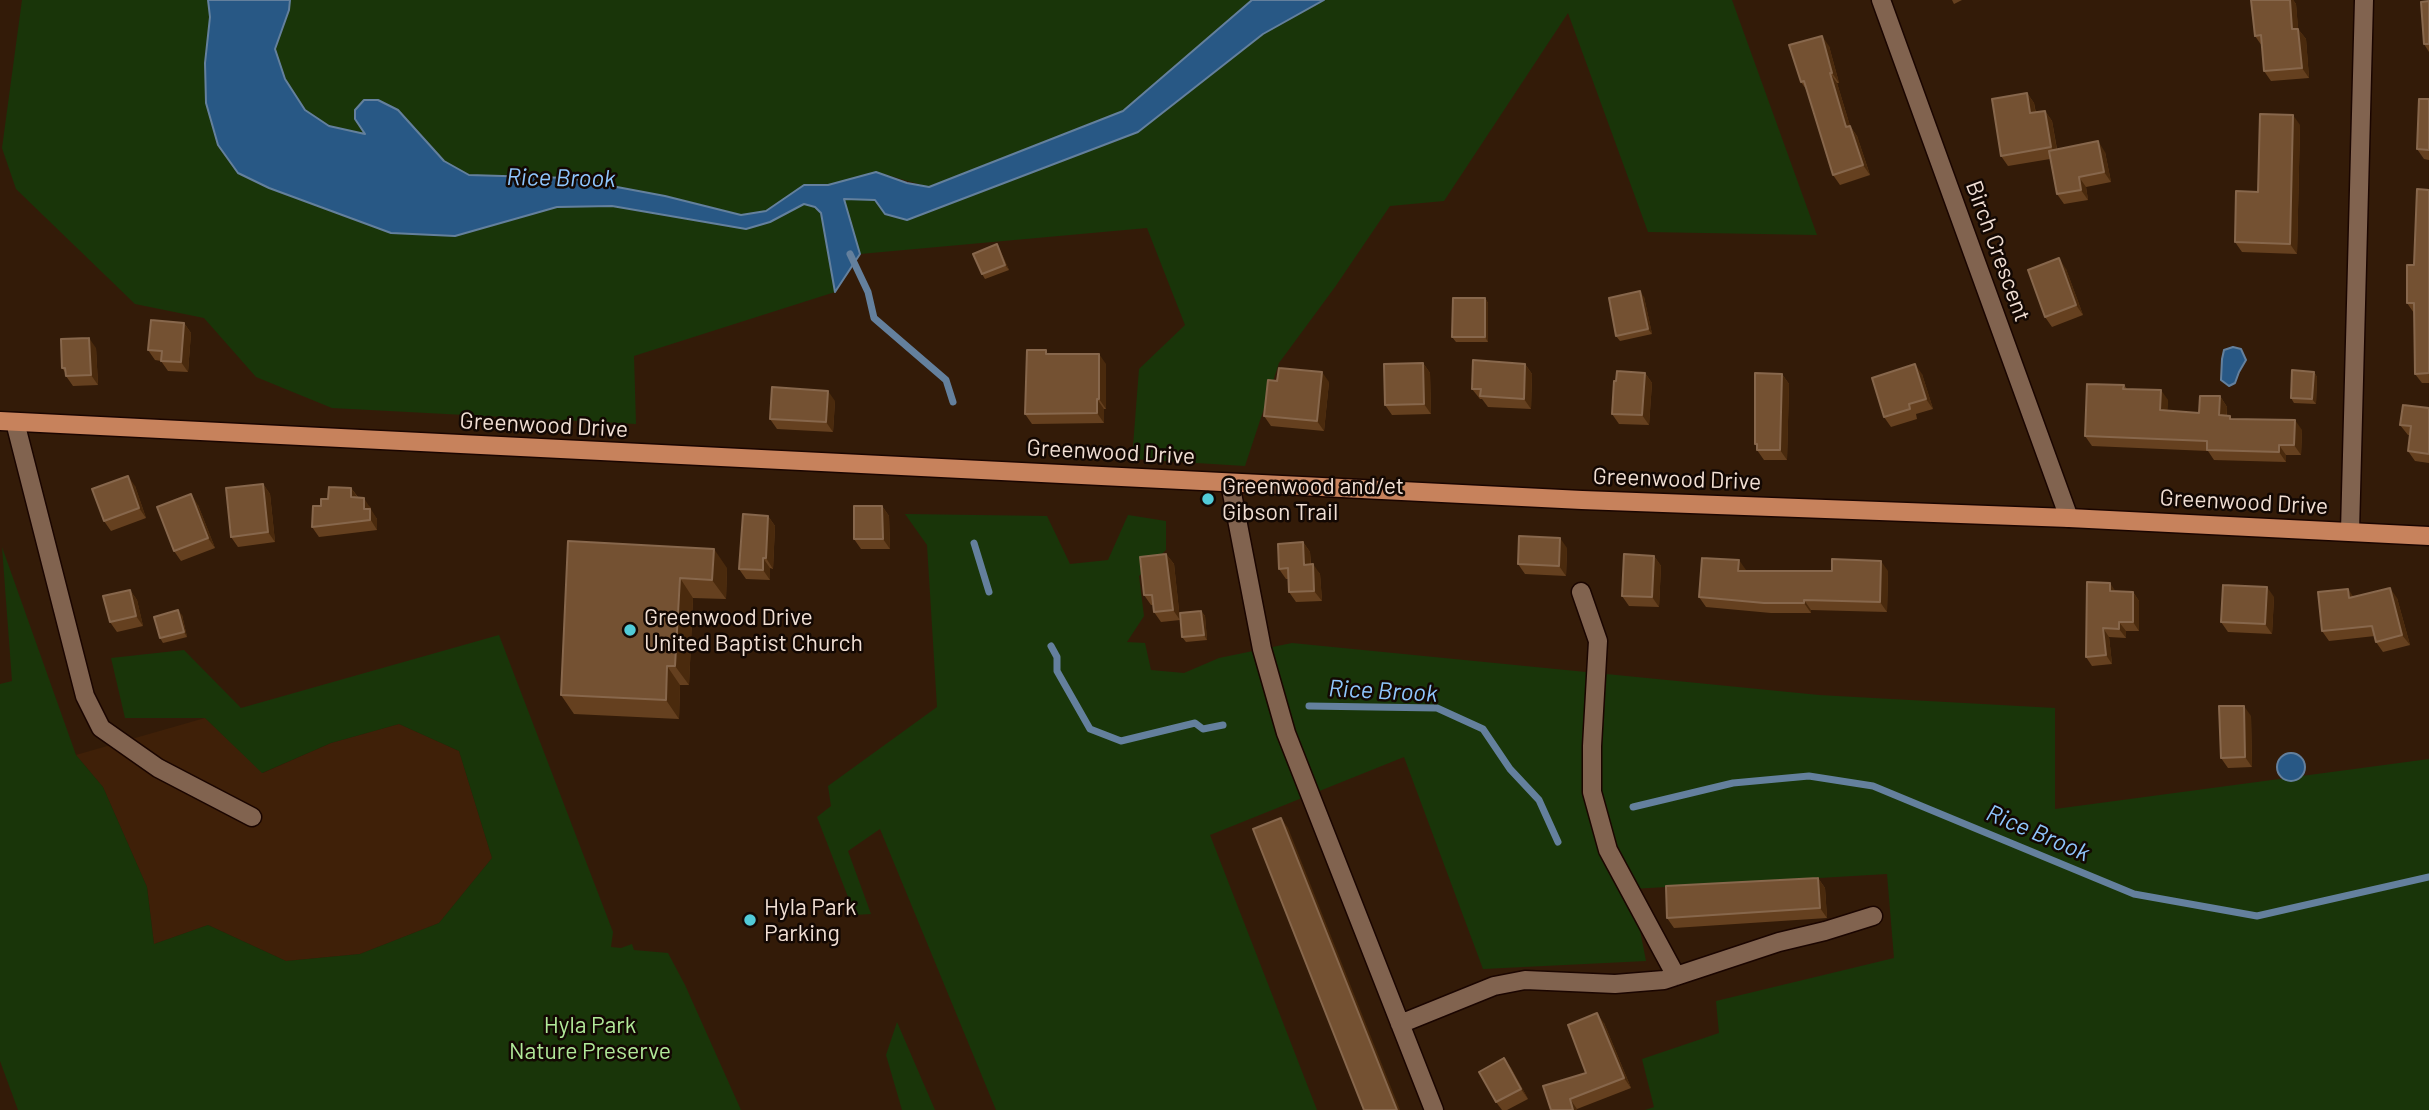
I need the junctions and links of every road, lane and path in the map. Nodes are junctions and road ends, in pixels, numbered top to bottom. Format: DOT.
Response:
graph roads {
  1 [pos="1881,0"];
  2 [pos="2364,0"];
  3 [pos="8,421"];
  4 [pos="1230,483"];
  5 [pos="2069,518"];
  6 [pos="2350,531"];
  7 [pos="2429,536"];
  8 [pos="1581,592"];
  9 [pos="252,817"];
  10 [pos="1873,916"];
  11 [pos="1676,976"];
  12 [pos="1400,1024"];
  13 [pos="1434,1110"];
  1 -- 5 [label="street, Birch Crescent"];
  2 -- 6 [label="street"];
  3 -- 4 [label="main road, Greenwood Drive"];
  3 -- 9 [label="street"];
  4 -- 5 [label="main road, Greenwood Drive"];
  4 -- 12 [label="street"];
  5 -- 6 [label="main road, Greenwood Drive"];
  6 -- 7 [label="main road, Greenwood Drive"];
  8 -- 11 [label="street"];
  10 -- 11 [label="street"];
  11 -- 12 [label="street"];
  12 -- 13 [label="street"];
}
